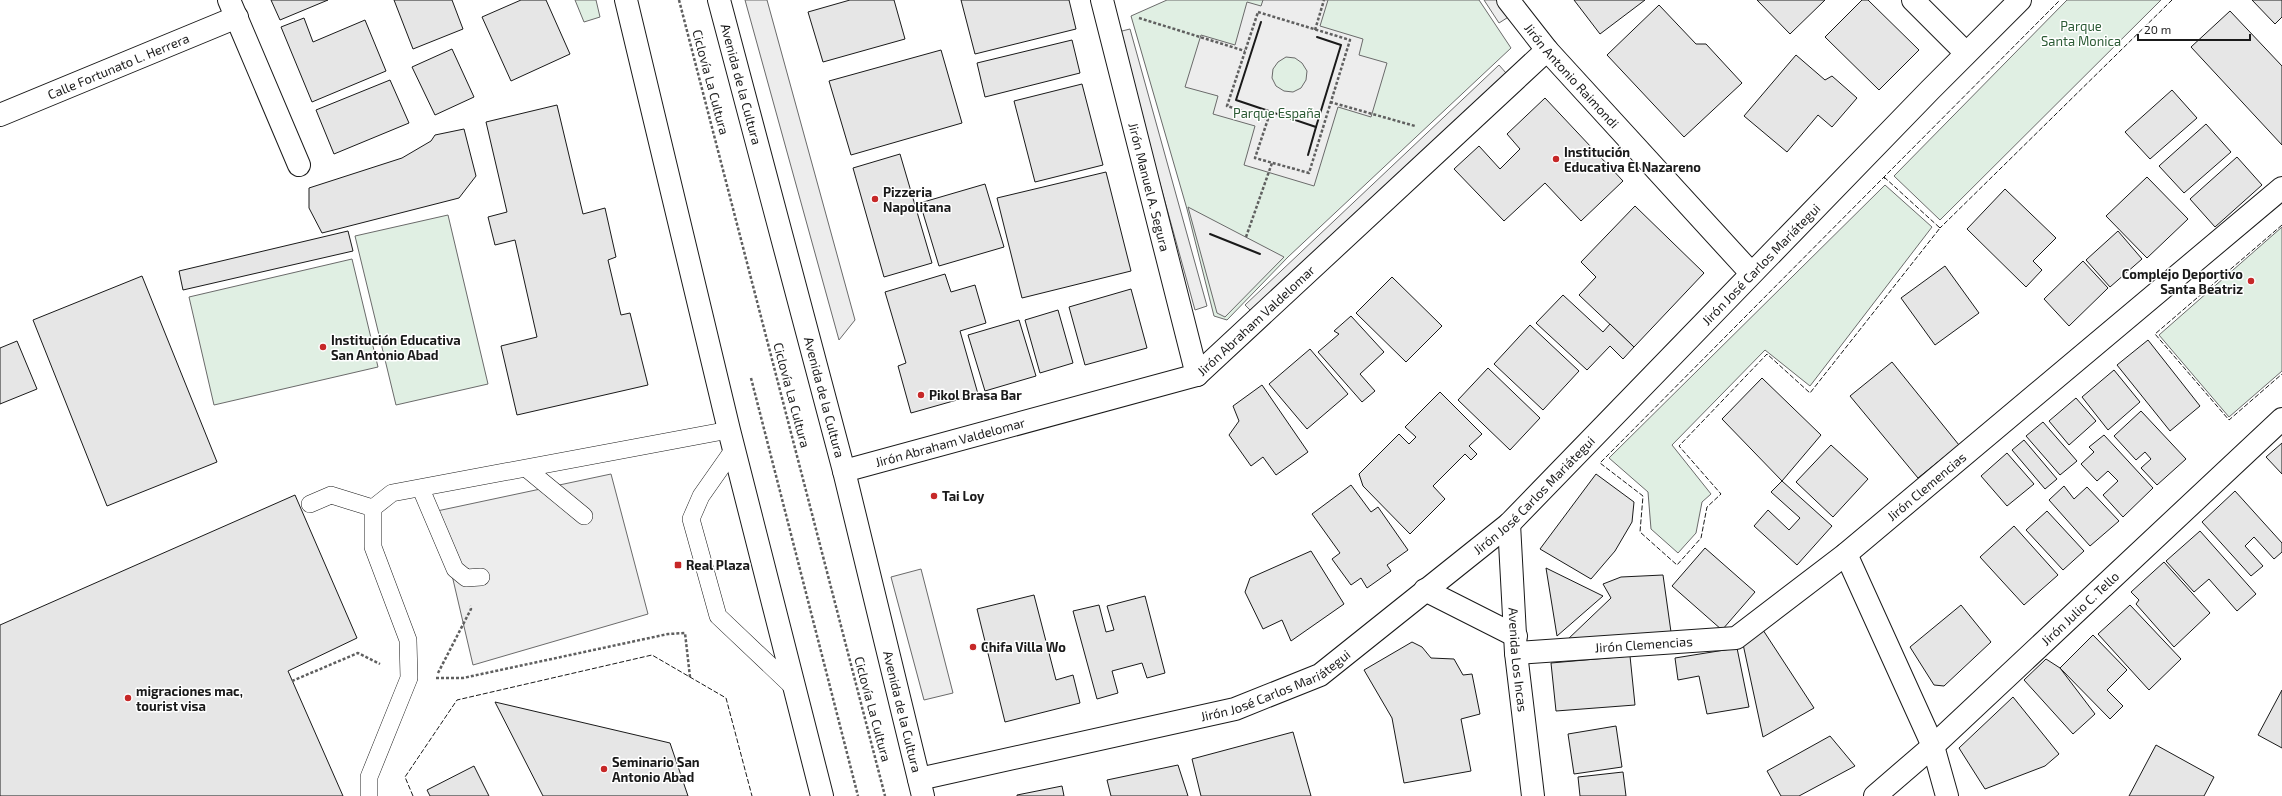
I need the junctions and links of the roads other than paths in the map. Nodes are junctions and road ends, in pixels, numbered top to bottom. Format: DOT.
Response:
graph roads {
  1 [pos="626,0"];
  2 [pos="719,0"];
  3 [pos="1102,0"];
  4 [pos="1508,0"];
  5 [pos="1913,0"];
  6 [pos="2020,0"];
  7 [pos="233,9"];
  8 [pos="1547,50"];
  9 [pos="1966,53"];
  10 [pos="0,115"];
  11 [pos="299,165"];
  12 [pos="2282,188"];
  13 [pos="1751,273"];
  14 [pos="1196,375"];
  15 [pos="2282,419"];
  16 [pos="731,440"];
  17 [pos="527,469"];
  18 [pos="844,471"];
  19 [pos="421,489"];
  20 [pos="310,504"];
  21 [pos="374,508"];
  22 [pos="584,516"];
  23 [pos="1509,524"];
  24 [pos="1846,554"];
  25 [pos="473,577"];
  26 [pos="1425,590"];
  27 [pos="1516,644"];
  28 [pos="795,689"];
  29 [pos="1933,746"];
  30 [pos="921,788"];
  31 [pos="369,796"];
  32 [pos="822,796"];
  33 [pos="1533,796"];
  34 [pos="1875,796"];
  35 [pos="1947,796"];
  1 -- 16 [label="main road"];
  2 -- 18 [label="main road, Avenida de la Cultura"];
  3 -- 14 [label="main road, Jirón Manuel A. Segura"];
  4 -- 8 [label="main road, Jirón Antonio Raimondi"];
  5 -- 9 [label="main road"];
  6 -- 9 [label="main road, Jirón José Carlos Mariátegui"];
  7 -- 10 [label="main road, Calle Fortunato L. Herrera"];
  7 -- 11 [label="main road"];
  8 -- 13 [label="main road, Jirón Antonio Raimondi"];
  8 -- 14 [label="main road, Jirón Abraham Valdelomar"];
  9 -- 13 [label="main road, Jirón José Carlos Mariátegui"];
  12 -- 24 [label="main road, Jirón Clemencias"];
  13 -- 23 [label="main road, Jirón José Carlos Mariátegui"];
  14 -- 18 [label="main road, Jirón Abraham Valdelomar"];
  15 -- 29 [label="main road, Jirón Julio C. Tello"];
  16 -- 17 [label="lane"];
  16 -- 28 [label="main road"];
  16 -- 28 [label="lane"];
  17 -- 19 [label="lane"];
  17 -- 22 [label="lane"];
  18 -- 30 [label="main road, Avenida de la Cultura"];
  19 -- 21 [label="lane"];
  19 -- 25 [label="lane"];
  20 -- 21 [label="lane"];
  21 -- 31 [label="lane"];
  23 -- 26 [label="main road, Jirón José Carlos Mariátegui"];
  23 -- 27 [label="main road, Avenida Los Incas"];
  24 -- 27 [label="main road, Jirón Clemencias"];
  24 -- 29 [label="main road"];
  26 -- 27 [label="main road"];
  26 -- 30 [label="main road, Jirón José Carlos Mariátegui"];
  27 -- 33 [label="main road, Avenida Los Incas"];
  28 -- 32 [label="main road"];
  29 -- 34 [label="main road, Jirón Julio C. Tello"];
  29 -- 35 [label="main road"];
}
